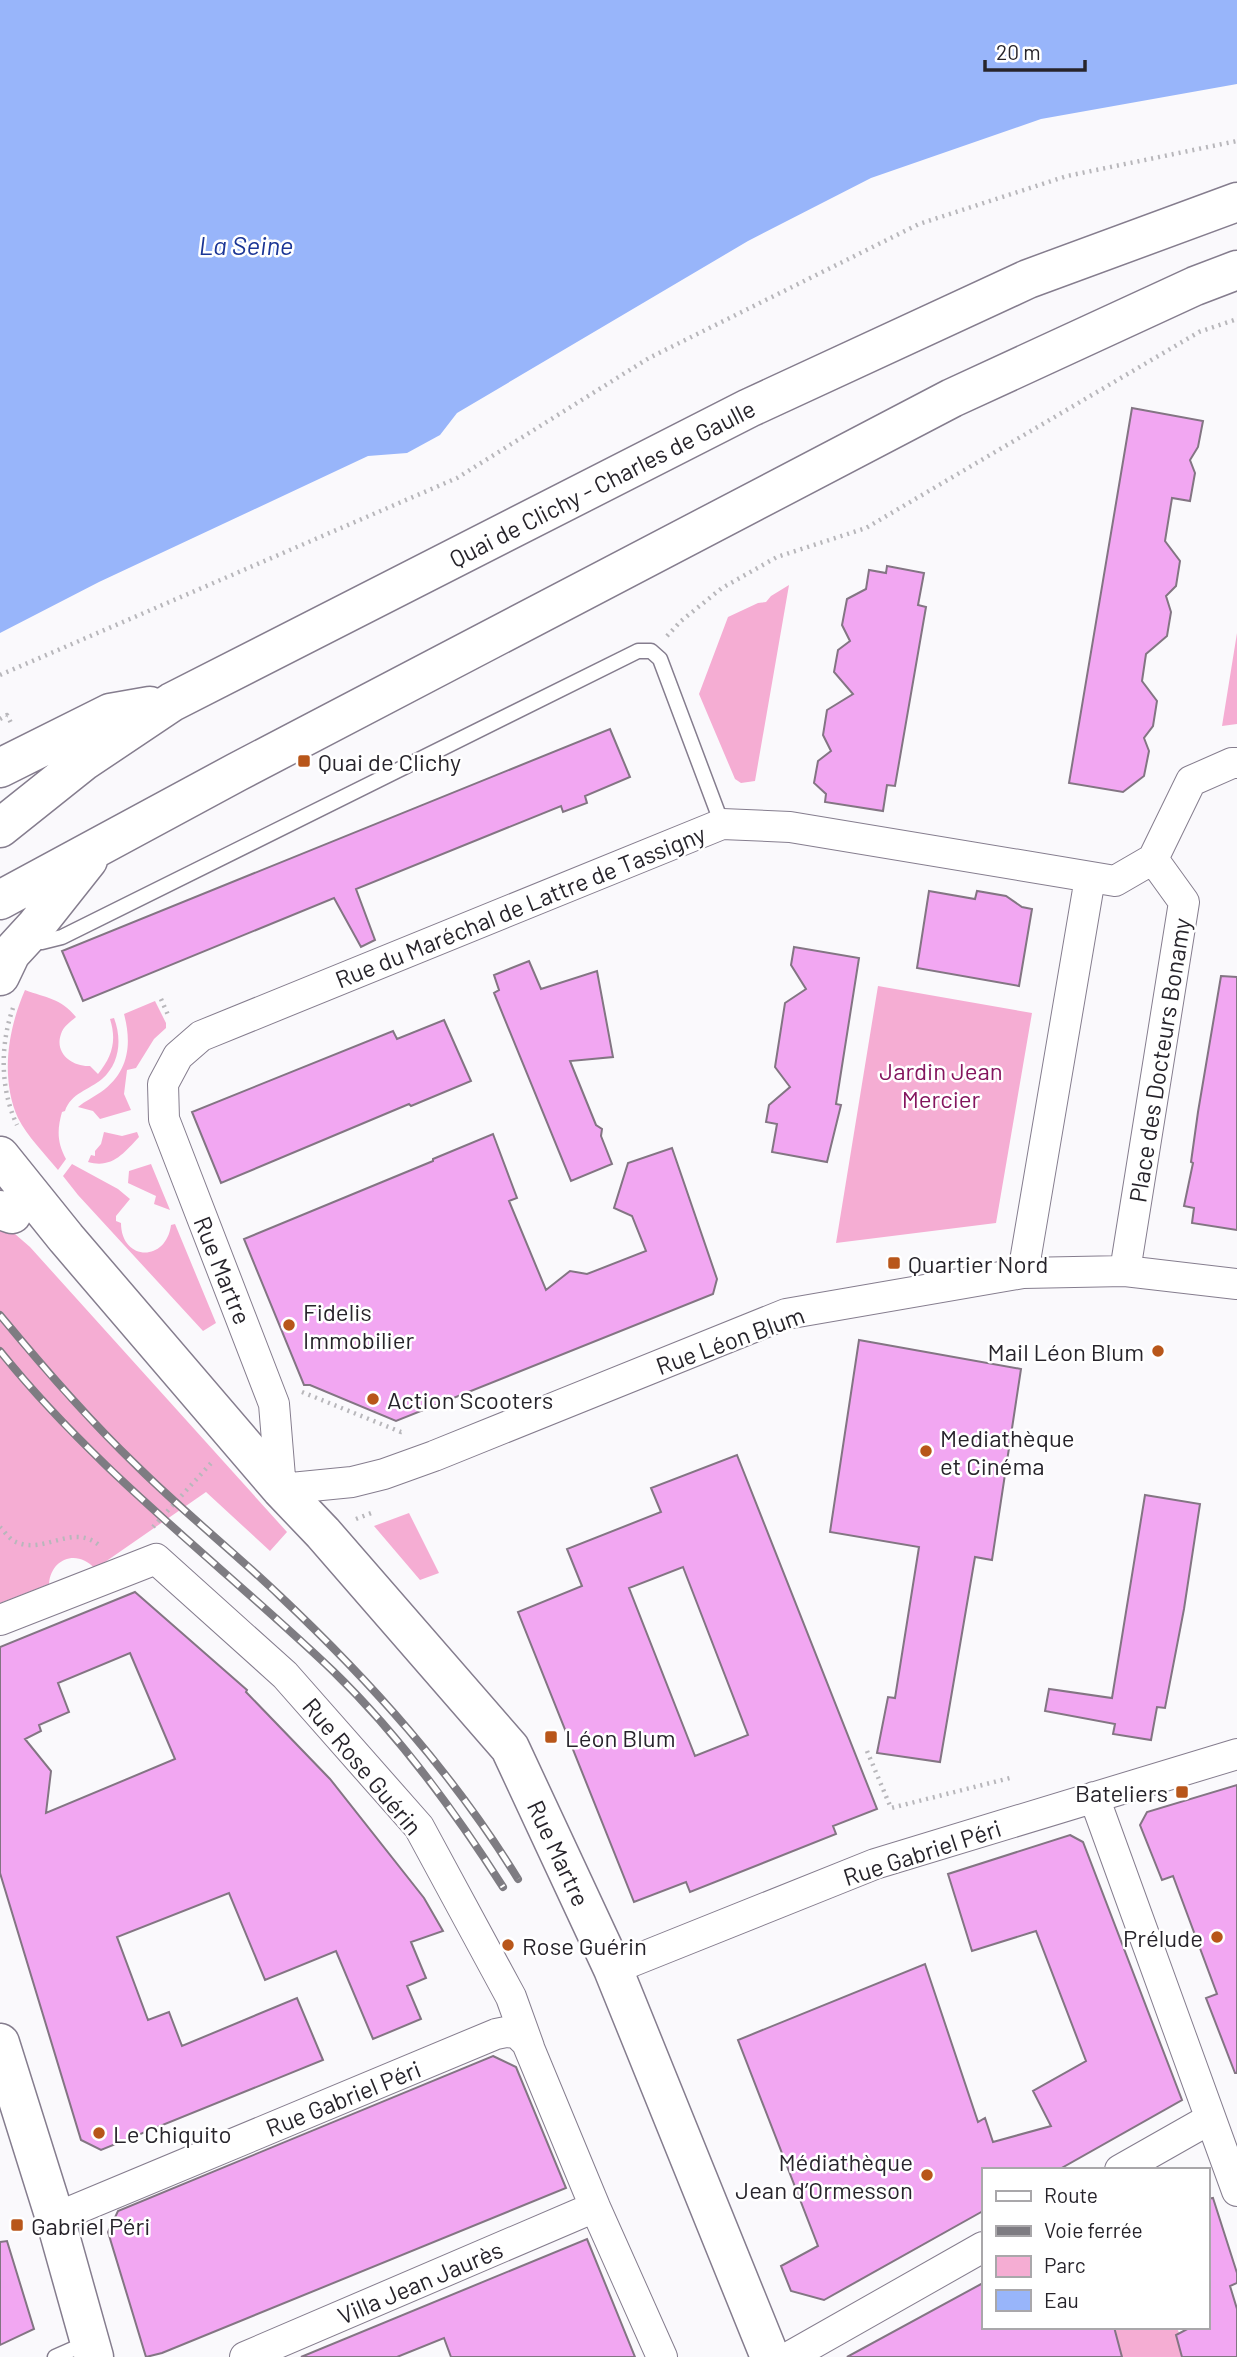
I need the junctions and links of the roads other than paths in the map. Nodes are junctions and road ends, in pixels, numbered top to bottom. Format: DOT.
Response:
graph roads {
  1 [pos="1237,202"];
  2 [pos="1237,271"];
  3 [pos="172,702"];
  4 [pos="1237,763"];
  5 [pos="0,768"];
  6 [pos="723,824"];
  7 [pos="0,828"];
  8 [pos="96,850"];
  9 [pos="1153,859"];
  10 [pos="1090,878"];
  11 [pos="0,900"];
  12 [pos="35,927"];
  13 [pos="8,988"];
  14 [pos="178,1056"];
  15 [pos="12,1144"];
  16 [pos="4,1207"];
  17 [pos="94,1269"];
  18 [pos="1125,1271"];
  19 [pos="1023,1273"];
  20 [pos="1237,1284"];
  21 [pos="281,1489"];
  22 [pos="0,1620"];
  23 [pos="1237,1754"];
  24 [pos="1094,1797"];
  25 [pos="613,1969"];
  26 [pos="0,2043"];
  27 [pos="524,2043"];
  28 [pos="1210,2119"];
  29 [pos="1124,2168"];
  30 [pos="1237,2191"];
  31 [pos="595,2207"];
  32 [pos="55,2218"];
  33 [pos="982,2248"];
  34 [pos="92,2349"];
  35 [pos="55,2357"];
  36 [pos="246,2357"];
  37 [pos="662,2357"];
  38 [pos="770,2357"];
  39 [pos="789,2357"];
  1 -- 3 [label="main road, Quai de Clichy - Charles de Gaulle"];
  2 -- 8 [label="main road"];
  3 -- 5 [label="main road"];
  3 -- 7 [label="main road, Quai de Clichy - Charles de Gaulle"];
  4 -- 9 [label="street"];
  6 -- 10 [label="street, Rue du Maréchal de Lattre de Tassigny"];
  6 -- 12 [label="lane"];
  6 -- 14 [label="street, Rue du Maréchal de Lattre de Tassigny"];
  8 -- 11 [label="main road"];
  8 -- 12 [label="main road"];
  9 -- 10 [label="street, Rue du Maréchal de Lattre de Tassigny"];
  9 -- 18 [label="street, Place des Docteurs Bonamy"];
  10 -- 19 [label="street"];
  12 -- 13 [label="main road"];
  14 -- 21 [label="street, Rue Martre"];
  15 -- 17 [label="main road, Rue Martre"];
  16 -- 17 [label="main road"];
  17 -- 21 [label="main road, Rue Martre"];
  18 -- 19 [label="street, Rue Léon Blum"];
  18 -- 20 [label="street, Rue Léon Blum"];
  19 -- 21 [label="street, Rue Léon Blum"];
  21 -- 25 [label="main road, Rue Martre"];
  22 -- 27 [label="street, Rue Rose Guérin"];
  23 -- 24 [label="street, Rue Gabriel Péri"];
  24 -- 25 [label="street, Rue Gabriel Péri"];
  24 -- 28 [label="street"];
  25 -- 38 [label="main road, Rue Martre"];
  26 -- 32 [label="main road"];
  27 -- 31 [label="street"];
  27 -- 32 [label="street, Rue Gabriel Péri"];
  28 -- 29 [label="street"];
  28 -- 30 [label="street"];
  31 -- 36 [label="street, Villa Jean Jaurès"];
  31 -- 37 [label="street"];
  32 -- 34 [label="main road"];
  33 -- 39 [label="street"];
  34 -- 35 [label="lane"];
}
